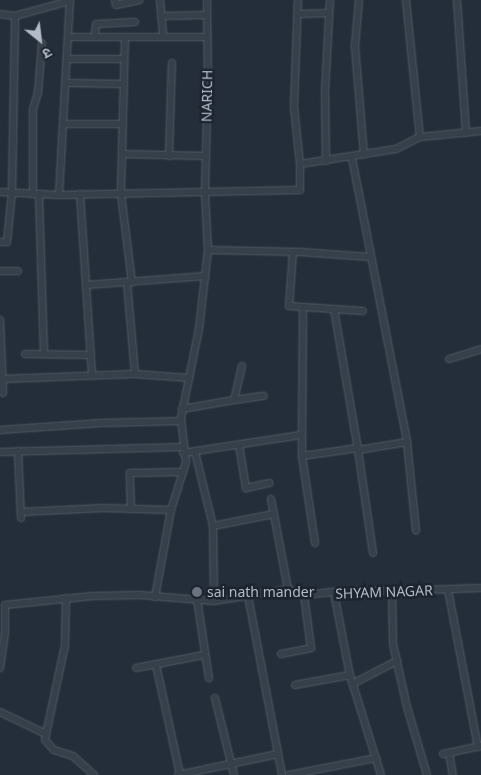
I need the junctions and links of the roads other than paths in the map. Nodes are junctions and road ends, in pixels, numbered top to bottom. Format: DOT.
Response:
graph roads {
  1 [pos="70,0"];
  2 [pos="115,0"];
  3 [pos="139,0"];
  4 [pos="160,0"];
  5 [pos="207,0"];
  6 [pos="298,0"];
  7 [pos="330,0"];
  8 [pos="360,0"];
  9 [pos="406,0"];
  10 [pos="457,0"];
  11 [pos="329,13"];
  12 [pos="0,14"];
  13 [pos="299,14"];
  14 [pos="207,15"];
  15 [pos="14,16"];
  16 [pos="161,16"];
  17 [pos="135,22"];
  18 [pos="70,37"];
  19 [pos="96,37"];
  20 [pos="125,37"];
  21 [pos="163,37"];
  22 [pos="208,37"];
  23 [pos="42,43"];
  24 [pos="68,59"];
  25 [pos="124,59"];
  26 [pos="172,63"];
  27 [pos="67,83"];
  28 [pos="124,84"];
  29 [pos="64,124"];
  30 [pos="123,124"];
  31 [pos="481,131"];
  32 [pos="466,133"];
  33 [pos="420,137"];
  34 [pos="122,154"];
  35 [pos="364,155"];
  36 [pos="169,156"];
  37 [pos="206,156"];
  38 [pos="352,158"];
  39 [pos="326,161"];
  40 [pos="300,164"];
  41 [pos="0,192"];
  42 [pos="205,192"];
  43 [pos="12,193"];
  44 [pos="36,194"];
  45 [pos="80,194"];
  46 [pos="121,194"];
  47 [pos="59,195"];
  48 [pos="0,242"];
  49 [pos="208,250"];
  50 [pos="293,252"];
  51 [pos="371,257"];
  52 [pos="0,271"];
  53 [pos="18,271"];
  54 [pos="206,276"];
  55 [pos="129,282"];
  56 [pos="86,285"];
  57 [pos="303,307"];
  58 [pos="334,309"];
  59 [pos="364,311"];
  60 [pos="0,320"];
  61 [pos="481,349"];
  62 [pos="25,354"];
  63 [pos="44,354"];
  64 [pos="91,354"];
  65 [pos="449,360"];
  66 [pos="242,366"];
  67 [pos="135,374"];
  68 [pos="92,376"];
  69 [pos="188,378"];
  70 [pos="2,379"];
  71 [pos="3,393"];
  72 [pos="264,396"];
  73 [pos="234,400"];
  74 [pos="182,409"];
  75 [pos="181,421"];
  76 [pos="0,430"];
  77 [pos="301,435"];
  78 [pos="407,442"];
  79 [pos="239,445"];
  80 [pos="358,449"];
  81 [pos="183,450"];
  82 [pos="18,451"];
  83 [pos="0,452"];
  84 [pos="195,452"];
  85 [pos="302,456"];
  86 [pos="183,472"];
  87 [pos="269,483"];
  88 [pos="271,500"];
  89 [pos="131,509"];
  90 [pos="171,510"];
  91 [pos="274,514"];
  92 [pos="213,526"];
  93 [pos="416,531"];
  94 [pos="315,543"];
  95 [pos="373,553"];
  96 [pos="481,588"];
  97 [pos="288,589"];
  98 [pos="448,590"];
  99 [pos="392,591"];
  100 [pos="334,593"];
  101 [pos="304,595"];
  102 [pos="248,596"];
  103 [pos="155,597"];
  104 [pos="66,598"];
  105 [pos="197,599"];
  106 [pos="214,601"];
  107 [pos="2,604"];
  108 [pos="281,654"];
  109 [pos="204,655"];
  110 [pos="397,661"];
  111 [pos="156,664"];
  112 [pos="0,668"];
  113 [pos="136,668"];
  114 [pos="350,675"];
  115 [pos="209,678"];
  116 [pos="352,684"];
  117 [pos="295,685"];
  118 [pos="215,698"];
  119 [pos="0,712"];
  120 [pos="46,734"];
  121 [pos="479,746"];
  122 [pos="278,754"];
  123 [pos="376,758"];
  124 [pos="232,764"];
  125 [pos="94,775"];
  126 [pos="178,775"];
  127 [pos="234,775"];
  128 [pos="282,775"];
  129 [pos="289,775"];
  130 [pos="381,775"];
  131 [pos="427,775"];
  132 [pos="454,775"];
  1 -- 15 [label="street"];
  1 -- 18 [label="street"];
  2 -- 3 [label="street"];
  4 -- 16 [label="street"];
  5 -- 14 [label="street, NARICH"];
  6 -- 13 [label="street"];
  7 -- 11 [label="street"];
  8 -- 35 [label="street"];
  9 -- 33 [label="street"];
  10 -- 32 [label="street"];
  11 -- 13 [label="street"];
  11 -- 39 [label="street"];
  12 -- 15 [label="street"];
  13 -- 40 [label="street"];
  14 -- 16 [label="street"];
  14 -- 22 [label="street, NARICH"];
  15 -- 43 [label="street"];
  16 -- 21 [label="street"];
  17 -- 19 [label="street"];
  18 -- 19 [label="street"];
  18 -- 24 [label="street"];
  19 -- 20 [label="street"];
  20 -- 21 [label="street"];
  20 -- 25 [label="street"];
  21 -- 22 [label="street"];
  22 -- 37 [label="street, NARICH"];
  23 -- 44 [label="street"];
  24 -- 25 [label="street"];
  24 -- 27 [label="street"];
  25 -- 28 [label="street"];
  26 -- 36 [label="street"];
  27 -- 28 [label="street"];
  27 -- 29 [label="street"];
  28 -- 30 [label="street"];
  29 -- 30 [label="street"];
  29 -- 47 [label="street"];
  30 -- 34 [label="street"];
  31 -- 32 [label="street"];
  32 -- 33 [label="street"];
  33 -- 35 [label="street"];
  34 -- 36 [label="street"];
  34 -- 46 [label="street"];
  35 -- 38 [label="street"];
  36 -- 37 [label="street"];
  37 -- 42 [label="street, NARICH"];
  38 -- 39 [label="street"];
  38 -- 51 [label="street"];
  39 -- 40 [label="street"];
  40 -- 42 [label="street"];
  41 -- 43 [label="street"];
  42 -- 46 [label="street"];
  42 -- 49 [label="street, NARICH"];
  43 -- 44 [label="street"];
  43 -- 48 [label="street"];
  44 -- 47 [label="street"];
  44 -- 63 [label="street"];
  45 -- 46 [label="street"];
  45 -- 47 [label="street"];
  45 -- 56 [label="street"];
  46 -- 55 [label="street"];
  49 -- 50 [label="street"];
  49 -- 54 [label="street, NARICH"];
  50 -- 51 [label="street"];
  50 -- 57 [label="street"];
  51 -- 78 [label="street"];
  52 -- 53 [label="street"];
  54 -- 55 [label="street"];
  54 -- 69 [label="street, NARICH"];
  55 -- 56 [label="street"];
  55 -- 67 [label="street"];
  56 -- 64 [label="street"];
  57 -- 58 [label="street"];
  57 -- 77 [label="street"];
  58 -- 59 [label="street"];
  58 -- 80 [label="street"];
  60 -- 70 [label="street"];
  61 -- 65 [label="street"];
  62 -- 63 [label="street"];
  63 -- 64 [label="street"];
  64 -- 68 [label="street"];
  66 -- 73 [label="street"];
  67 -- 68 [label="street"];
  67 -- 69 [label="street"];
  68 -- 70 [label="street"];
  69 -- 74 [label="street, NARICH"];
  70 -- 71 [label="street"];
  72 -- 73 [label="street"];
  73 -- 74 [label="street"];
  74 -- 75 [label="street, NARICH"];
  75 -- 76 [label="street"];
  75 -- 81 [label="street, NARICH"];
  77 -- 79 [label="street"];
  77 -- 85 [label="street"];
  78 -- 80 [label="street"];
  78 -- 93 [label="street"];
  79 -- 84 [label="street"];
  79 -- 87 [label="street"];
  80 -- 85 [label="street"];
  80 -- 95 [label="street"];
  81 -- 82 [label="street"];
  81 -- 84 [label="street"];
  81 -- 86 [label="street, NARICH"];
  82 -- 83 [label="street"];
  82 -- 89 [label="street"];
  84 -- 92 [label="street"];
  85 -- 94 [label="street"];
  86 -- 89 [label="street"];
  86 -- 90 [label="street, NARICH"];
  88 -- 91 [label="street"];
  89 -- 90 [label="street"];
  90 -- 103 [label="street, NARICH"];
  91 -- 92 [label="street"];
  91 -- 97 [label="street"];
  92 -- 106 [label="street"];
  96 -- 98 [label="street, SHYAM NAGAR"];
  97 -- 101 [label="street, SHYAM NAGAR"];
  97 -- 102 [label="street"];
  98 -- 99 [label="street, SHYAM NAGAR"];
  98 -- 121 [label="street"];
  99 -- 100 [label="street, SHYAM NAGAR"];
  99 -- 110 [label="street"];
  100 -- 101 [label="street, SHYAM NAGAR"];
  100 -- 114 [label="street"];
  101 -- 108 [label="street"];
  102 -- 106 [label="street"];
  102 -- 122 [label="street"];
  103 -- 104 [label="street"];
  103 -- 105 [label="street"];
  104 -- 107 [label="street"];
  104 -- 120 [label="street"];
  105 -- 106 [label="street"];
  105 -- 109 [label="street"];
  107 -- 112 [label="street"];
  109 -- 111 [label="street"];
  109 -- 115 [label="street"];
  110 -- 116 [label="street"];
  110 -- 131 [label="street"];
  111 -- 113 [label="street"];
  111 -- 126 [label="street"];
  114 -- 116 [label="street"];
  114 -- 117 [label="street"];
  116 -- 123 [label="street"];
  118 -- 124 [label="street"];
  119 -- 120 [label="street"];
  120 -- 125 [label="street"];
  121 -- 132 [label="street"];
  122 -- 124 [label="street"];
  122 -- 128 [label="street"];
  123 -- 129 [label="street"];
  123 -- 130 [label="street"];
  124 -- 126 [label="street"];
  124 -- 127 [label="street"];
}
